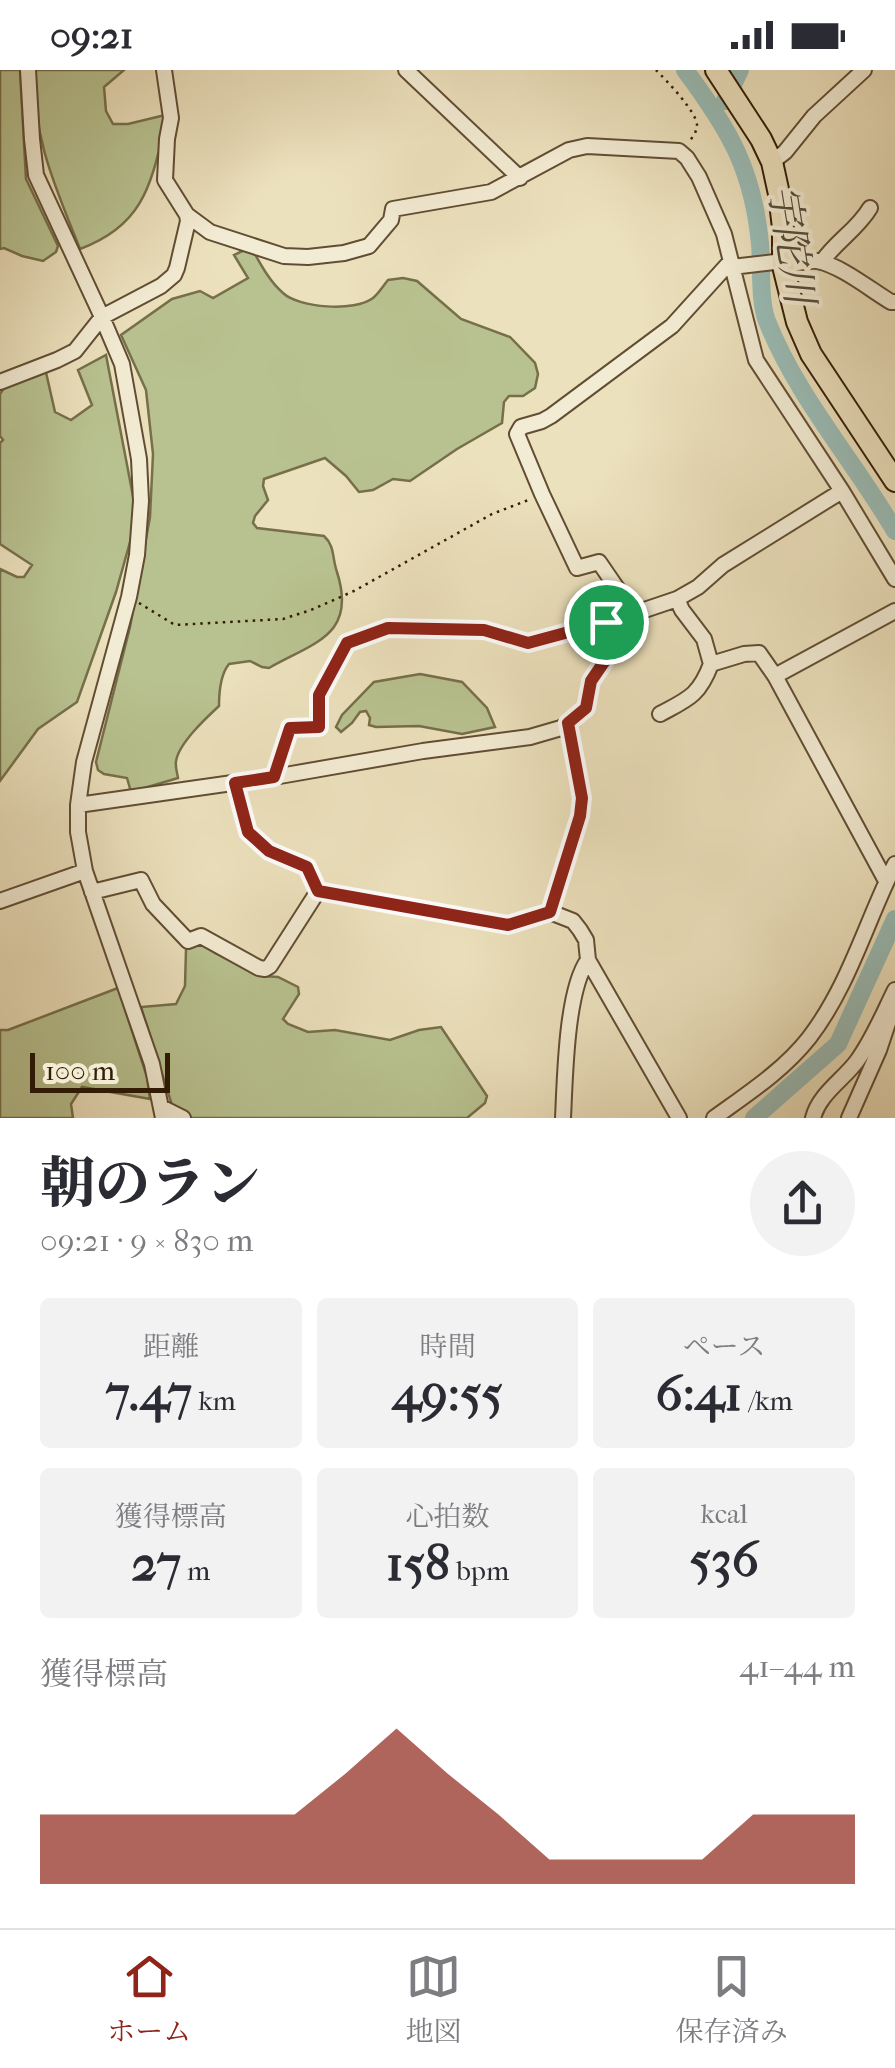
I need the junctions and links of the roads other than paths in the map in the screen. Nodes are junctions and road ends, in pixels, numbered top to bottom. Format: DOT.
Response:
graph roads {
  1 [pos="28,70"];
  2 [pos="164,70"];
  3 [pos="406,70"];
  4 [pos="716,70"];
  5 [pos="864,70"];
  6 [pos="772,162"];
  7 [pos="520,178"];
  8 [pos="870,208"];
  9 [pos="187,215"];
  10 [pos="822,262"];
  11 [pos="781,263"];
  12 [pos="733,265"];
  13 [pos="895,302"];
  14 [pos="102,317"];
  15 [pos="0,382"];
  16 [pos="895,482"];
  17 [pos="842,492"];
  18 [pos="895,578"];
  19 [pos="677,599"];
  20 [pos="895,611"];
  21 [pos="634,613"];
  22 [pos="606,622"];
  23 [pos="388,628"];
  24 [pos="712,664"];
  25 [pos="775,676"];
  26 [pos="660,714"];
  27 [pos="568,723"];
  28 [pos="235,783"];
  29 [pos="78,805"];
  30 [pos="895,864"];
  31 [pos="85,871"];
  32 [pos="886,881"];
  33 [pos="318,891"];
  34 [pos="92,892"];
  35 [pos="0,901"];
  36 [pos="550,912"];
  37 [pos="588,960"];
  38 [pos="895,990"];
  39 [pos="895,1002"];
  40 [pos="162,1113"];
  41 [pos="182,1118"];
  42 [pos="563,1118"];
  43 [pos="679,1118"];
  44 [pos="714,1118"];
  45 [pos="813,1118"];
  46 [pos="849,1118"];
  1 -- 14 [label="street"];
  2 -- 9 [label="street"];
  3 -- 7 [label="street"];
  4 -- 6 [label="highway"];
  5 -- 6 [label="street"];
  6 -- 11 [label="highway"];
  7 -- 9 [label="street"];
  7 -- 12 [label="street"];
  8 -- 10 [label="street"];
  9 -- 14 [label="street"];
  10 -- 11 [label="street"];
  10 -- 13 [label="street"];
  11 -- 12 [label="street"];
  11 -- 16 [label="highway"];
  12 -- 17 [label="street"];
  12 -- 21 [label="street"];
  14 -- 15 [label="street"];
  14 -- 29 [label="street"];
  17 -- 18 [label="street"];
  17 -- 19 [label="street"];
  19 -- 21 [label="street"];
  19 -- 24 [label="street"];
  20 -- 25 [label="street"];
  21 -- 22 [label="street"];
  22 -- 23 [label="street"];
  22 -- 27 [label="street"];
  24 -- 25 [label="street"];
  24 -- 26 [label="street"];
  25 -- 32 [label="street"];
  27 -- 28 [label="street"];
  27 -- 36 [label="street"];
  28 -- 29 [label="street"];
  28 -- 33 [label="street"];
  29 -- 31 [label="street"];
  30 -- 32 [label="street"];
  31 -- 34 [label="street"];
  31 -- 35 [label="street"];
  32 -- 44 [label="street"];
  33 -- 34 [label="street"];
  33 -- 36 [label="street"];
  34 -- 40 [label="street"];
  36 -- 37 [label="street"];
  37 -- 42 [label="street"];
  37 -- 43 [label="street"];
  38 -- 45 [label="street"];
  39 -- 46 [label="street"];
  40 -- 41 [label="street"];
}
